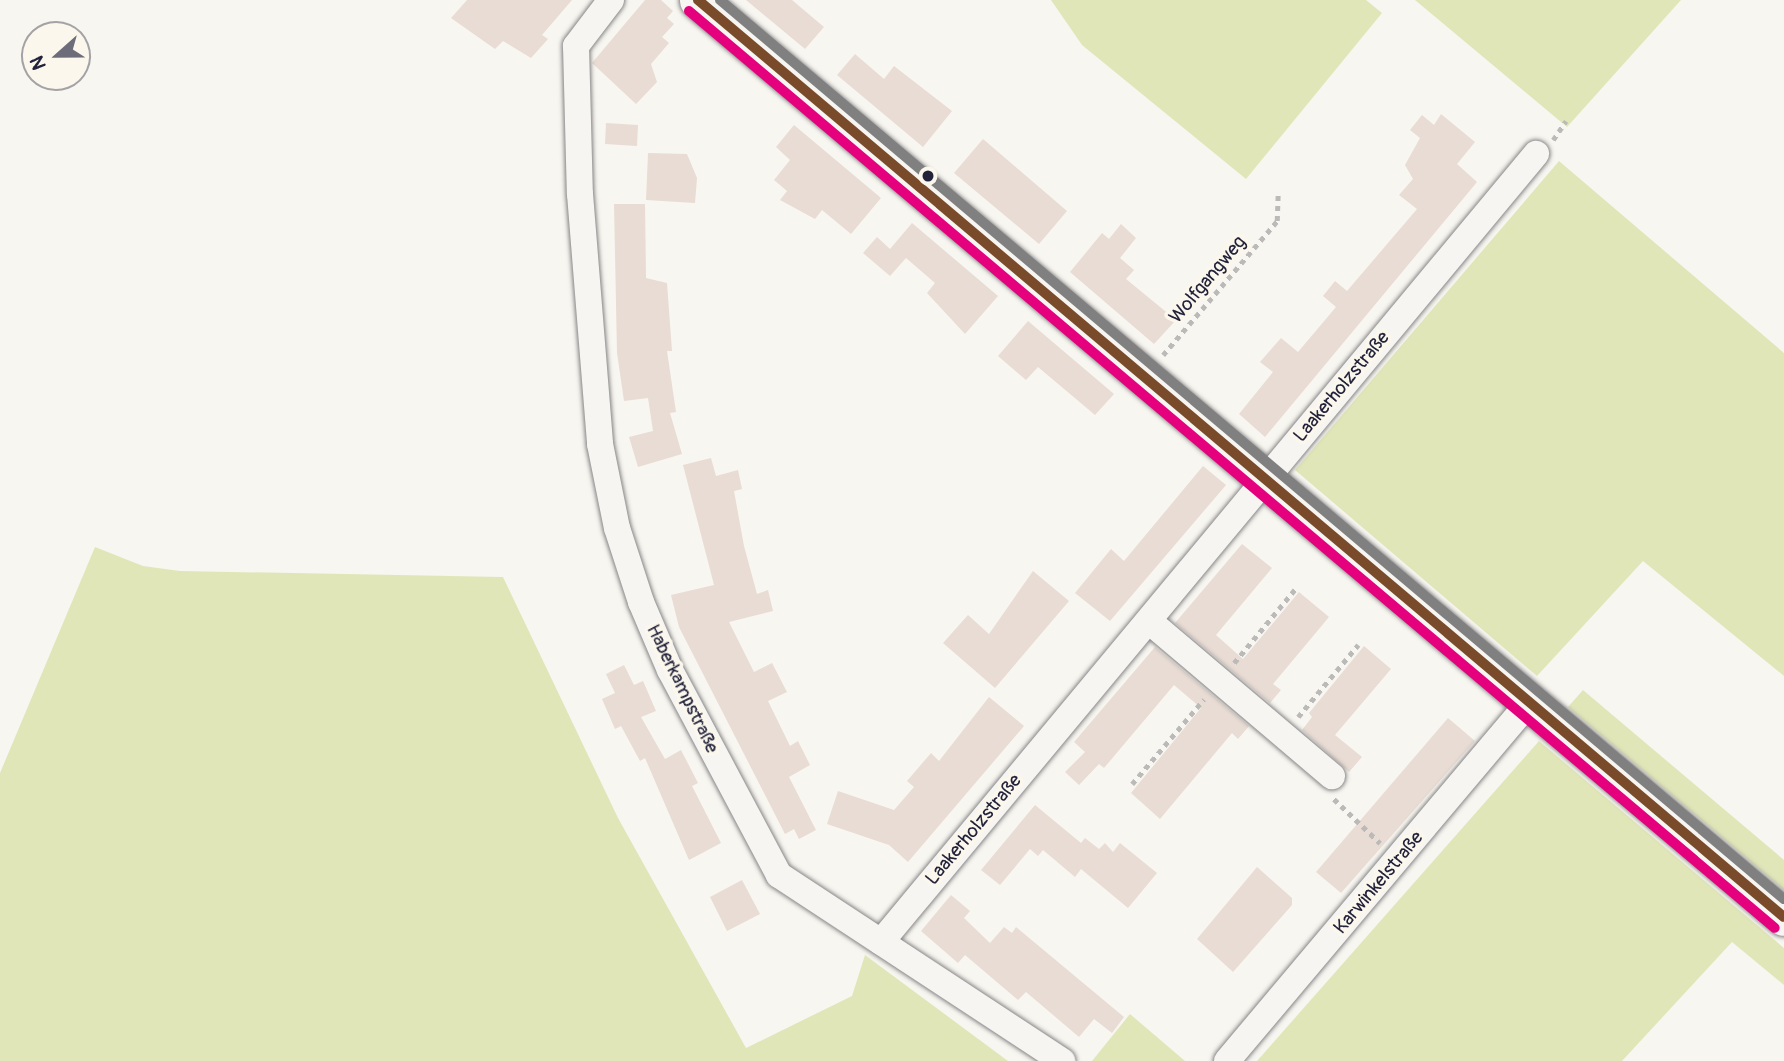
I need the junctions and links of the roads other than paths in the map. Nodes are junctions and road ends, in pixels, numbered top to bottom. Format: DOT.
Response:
graph roads {
  1 [pos="611,0"];
  2 [pos="698,0"];
  3 [pos="1536,154"];
  4 [pos="1265,480"];
  5 [pos="1149,621"];
  6 [pos="1529,702"];
  7 [pos="1332,776"];
  8 [pos="1784,916"];
  9 [pos="881,942"];
  10 [pos="1062,1061"];
  11 [pos="1227,1061"];
  1 -- 9 [label="street, Haberkampstraße"];
  2 -- 4 [label="main road"];
  3 -- 4 [label="street, Laakerholzstraße"];
  4 -- 5 [label="street, Laakerholzstraße"];
  4 -- 6 [label="main road"];
  5 -- 7 [label="street"];
  5 -- 9 [label="street, Laakerholzstraße"];
  6 -- 8 [label="main road"];
  6 -- 11 [label="street, Karwinkelstraße"];
  9 -- 10 [label="street, Haberkampstraße"];
}
